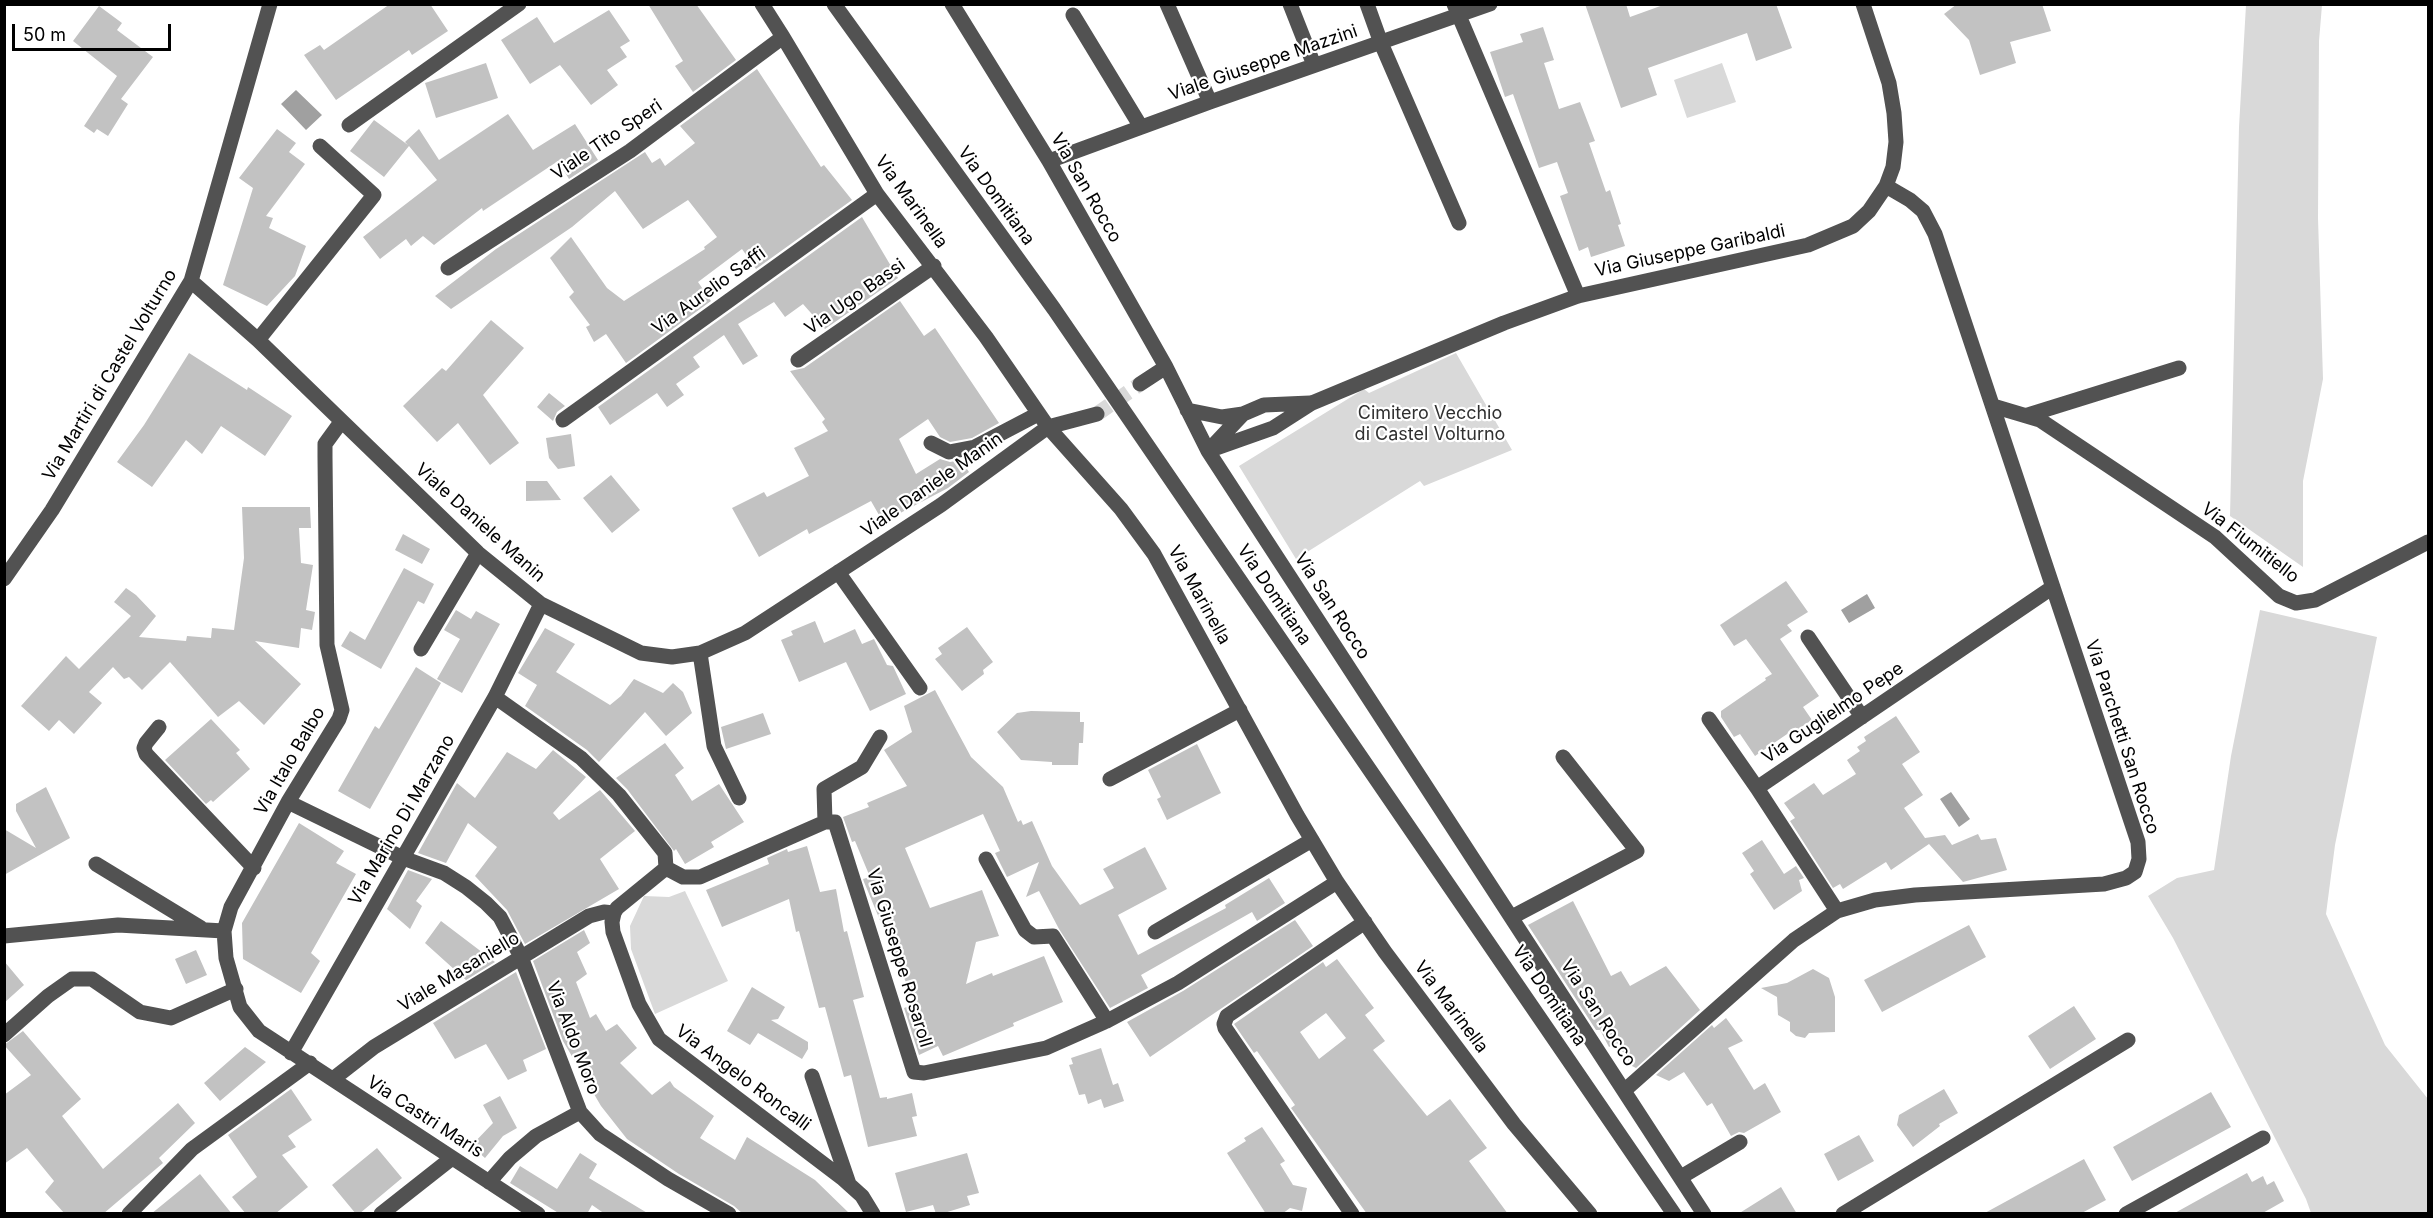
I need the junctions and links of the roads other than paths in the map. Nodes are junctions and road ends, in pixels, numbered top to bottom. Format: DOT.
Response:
graph roads {
  1 [pos="270,4"];
  2 [pos="519,4"];
  3 [pos="762,4"];
  4 [pos="834,4"];
  5 [pos="952,4"];
  6 [pos="1167,4"];
  7 [pos="1290,4"];
  8 [pos="1367,4"];
  9 [pos="1490,4"];
  10 [pos="1863,4"];
  11 [pos="1456,10"];
  12 [pos="1073,15"];
  13 [pos="783,37"];
  14 [pos="1381,43"];
  15 [pos="1314,65"];
  16 [pos="1210,102"];
  17 [pos="349,125"];
  18 [pos="1141,127"];
  19 [pos="320,147"];
  20 [pos="1049,161"];
  21 [pos="1886,186"];
  22 [pos="877,195"];
  23 [pos="1459,223"];
  24 [pos="934,266"];
  25 [pos="448,268"];
  26 [pos="191,281"];
  27 [pos="1578,297"];
  28 [pos="258,340"];
  29 [pos="798,360"];
  30 [pos="1166,367"];
  31 [pos="2179,368"];
  32 [pos="1140,384"];
  33 [pos="1312,403"];
  34 [pos="1992,406"];
  35 [pos="1187,410"];
  36 [pos="1038,414"];
  37 [pos="1097,414"];
  38 [pos="1243,414"];
  39 [pos="2028,415"];
  40 [pos="563,420"];
  41 [pos="341,422"];
  42 [pos="1048,427"];
  43 [pos="931,443"];
  44 [pos="1208,451"];
  45 [pos="2428,542"];
  46 [pos="478,553"];
  47 [pos="838,572"];
  48 [pos="4,579"];
  49 [pos="2053,587"];
  50 [pos="541,604"];
  51 [pos="1808,637"];
  52 [pos="421,649"];
  53 [pos="700,653"];
  54 [pos="920,688"];
  55 [pos="495,697"];
  56 [pos="1240,710"];
  57 [pos="1862,717"];
  58 [pos="1709,719"];
  59 [pos="159,727"];
  60 [pos="880,736"];
  61 [pos="1563,757"];
  62 [pos="1110,779"];
  63 [pos="1757,788"];
  64 [pos="739,798"];
  65 [pos="288,802"];
  66 [pos="825,822"];
  67 [pos="1312,840"];
  68 [pos="404,858"];
  69 [pos="986,859"];
  70 [pos="96,864"];
  71 [pos="254,868"];
  72 [pos="666,868"];
  73 [pos="1337,882"];
  74 [pos="1837,911"];
  75 [pos="614,913"];
  76 [pos="1512,916"];
  77 [pos="1365,922"];
  78 [pos="204,930"];
  79 [pos="224,931"];
  80 [pos="1155,932"];
  81 [pos="4,936"];
  82 [pos="521,957"];
  83 [pos="236,989"];
  84 [pos="1107,1021"];
  85 [pos="4,1035"];
  86 [pos="2128,1040"];
  87 [pos="291,1053"];
  88 [pos="310,1063"];
  89 [pos="812,1076"];
  90 [pos="333,1079"];
  91 [pos="1625,1090"];
  92 [pos="580,1112"];
  93 [pos="2263,1138"];
  94 [pos="1740,1142"];
  95 [pos="452,1158"];
  96 [pos="1681,1177"];
  97 [pos="489,1182"];
  98 [pos="849,1184"];
  99 [pos="533,1212"];
  100 [pos="129,1214"];
  101 [pos="381,1214"];
  102 [pos="729,1214"];
  103 [pos="873,1214"];
  104 [pos="1352,1214"];
  105 [pos="1590,1214"];
  106 [pos="1674,1214"];
  107 [pos="1704,1214"];
  108 [pos="1843,1214"];
  109 [pos="2126,1214"];
  1 -- 26 [label="street, Via Martiri di Castel Volturno"];
  2 -- 17 [label="street"];
  3 -- 13 [label="street, Via Marinella"];
  4 -- 106 [label="street, Via Domitiana"];
  5 -- 20 [label="street, Via San Rocco"];
  6 -- 16 [label="street"];
  7 -- 15 [label="street"];
  8 -- 14 [label="street"];
  9 -- 11 [label="street, Viale Giuseppe Mazzini"];
  10 -- 21 [label="street, Via Giuseppe Garibaldi"];
  11 -- 14 [label="street, Viale Giuseppe Mazzini"];
  11 -- 27 [label="street"];
  12 -- 18 [label="street"];
  13 -- 22 [label="street, Via Marinella"];
  13 -- 25 [label="street, Viale Tito Speri"];
  14 -- 15 [label="street, Viale Giuseppe Mazzini"];
  14 -- 23 [label="street"];
  15 -- 16 [label="street, Viale Giuseppe Mazzini"];
  16 -- 18 [label="street, Viale Giuseppe Mazzini"];
  18 -- 20 [label="street, Viale Giuseppe Mazzini"];
  19 -- 28 [label="street"];
  20 -- 30 [label="street, Via San Rocco"];
  21 -- 27 [label="street, Via Giuseppe Garibaldi"];
  21 -- 34 [label="street, Via Parchetti San Rocco"];
  22 -- 24 [label="street, Via Marinella"];
  22 -- 40 [label="street, Via Aurelio Saffi"];
  24 -- 29 [label="street, Via Ugo Bassi"];
  24 -- 36 [label="street, Via Marinella"];
  26 -- 28 [label="street, Viale Daniele Manin"];
  26 -- 48 [label="street, Via Martiri di Castel Volturno"];
  27 -- 33 [label="street, Via Giuseppe Garibaldi"];
  28 -- 41 [label="street, Viale Daniele Manin"];
  30 -- 32 [label="street"];
  30 -- 35 [label="street, Via San Rocco"];
  31 -- 39 [label="street"];
  33 -- 38 [label="street, Via Giuseppe Garibaldi"];
  33 -- 44 [label="street, Via Giuseppe Garibaldi"];
  34 -- 39 [label="street, Via Fiumitiello"];
  34 -- 49 [label="street, Via Parchetti San Rocco"];
  35 -- 38 [label="street, Via Giuseppe Garibaldi"];
  35 -- 44 [label="street, Via San Rocco"];
  36 -- 42 [label="street, Via Marinella"];
  36 -- 43 [label="street"];
  37 -- 42 [label="street, Viale Daniele Manin"];
  38 -- 44 [label="street, Via Giuseppe Garibaldi"];
  39 -- 45 [label="street, Via Fiumitiello"];
  41 -- 46 [label="street, Viale Daniele Manin"];
  41 -- 65 [label="street, Via Italo Balbo"];
  42 -- 47 [label="street, Viale Daniele Manin"];
  42 -- 56 [label="street, Via Marinella"];
  44 -- 76 [label="street, Via San Rocco"];
  46 -- 50 [label="street, Viale Daniele Manin"];
  46 -- 52 [label="street"];
  47 -- 53 [label="street, Viale Daniele Manin"];
  47 -- 54 [label="street"];
  49 -- 57 [label="street, Via Guglielmo Pepe"];
  49 -- 74 [label="street, Via Parchetti San Rocco"];
  50 -- 53 [label="street, Viale Daniele Manin"];
  50 -- 55 [label="street, Via Marino Di Marzano"];
  51 -- 57 [label="street"];
  53 -- 64 [label="street"];
  55 -- 68 [label="street, Via Marino Di Marzano"];
  55 -- 72 [label="street"];
  56 -- 62 [label="street"];
  56 -- 67 [label="street, Via Marinella"];
  57 -- 63 [label="street, Via Guglielmo Pepe"];
  58 -- 63 [label="street"];
  59 -- 71 [label="street"];
  60 -- 66 [label="street"];
  61 -- 76 [label="street"];
  63 -- 74 [label="street, Via Guglielmo Pepe"];
  65 -- 68 [label="street, Via Aldo Moro"];
  65 -- 71 [label="street, Via Italo Balbo"];
  66 -- 72 [label="street"];
  66 -- 84 [label="street, Via Giuseppe Rosaroll"];
  67 -- 73 [label="street, Via Marinella"];
  67 -- 80 [label="street"];
  68 -- 82 [label="street, Via Aldo Moro"];
  68 -- 87 [label="street, Via Marino Di Marzano"];
  69 -- 84 [label="street"];
  70 -- 78 [label="street"];
  71 -- 79 [label="street, Via Italo Balbo"];
  72 -- 75 [label="street"];
  73 -- 77 [label="street, Via Marinella"];
  73 -- 84 [label="street, Via Giuseppe Rosaroll"];
  74 -- 91 [label="street, Via Parchetti San Rocco"];
  75 -- 82 [label="street, Viale Masaniello"];
  75 -- 98 [label="street, Via Angelo Roncalli"];
  76 -- 91 [label="street, Via San Rocco"];
  77 -- 104 [label="street"];
  77 -- 105 [label="street, Via Marinella"];
  78 -- 79 [label="street"];
  78 -- 81 [label="street"];
  79 -- 83 [label="street, Via Italo Balbo"];
  82 -- 90 [label="street, Viale Masaniello"];
  82 -- 92 [label="street, Via Aldo Moro"];
  83 -- 85 [label="street"];
  83 -- 87 [label="street, Via Italo Balbo"];
  86 -- 108 [label="street"];
  87 -- 88 [label="street, Via Castri Maris"];
  88 -- 90 [label="street, Via Castri Maris"];
  88 -- 100 [label="street"];
  89 -- 98 [label="street"];
  90 -- 95 [label="street, Via Castri Maris"];
  91 -- 96 [label="street, Via San Rocco"];
  92 -- 97 [label="street"];
  92 -- 102 [label="street, Via Aldo Moro"];
  93 -- 109 [label="street"];
  94 -- 96 [label="street"];
  95 -- 97 [label="street, Via Castri Maris"];
  95 -- 101 [label="street"];
  96 -- 107 [label="street, Via San Rocco"];
  97 -- 99 [label="street, Via Castri Maris"];
  98 -- 103 [label="street, Via Angelo Roncalli"];
}
